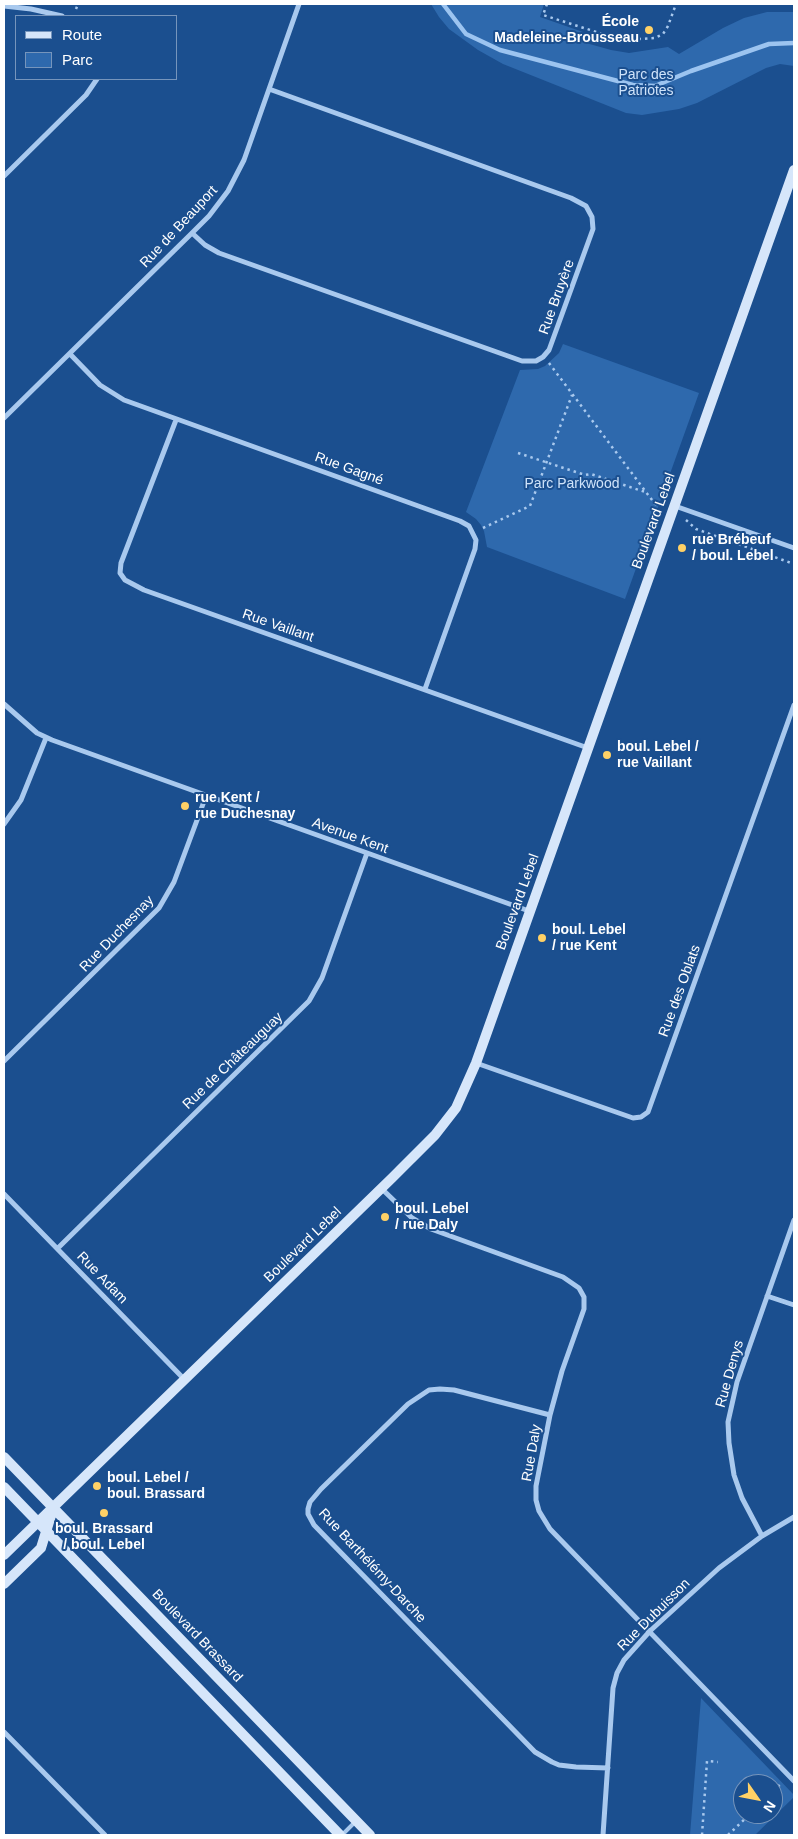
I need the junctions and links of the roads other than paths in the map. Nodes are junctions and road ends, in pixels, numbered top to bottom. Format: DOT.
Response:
graph roads {
  1 [pos="299,4"];
  2 [pos="4,6"];
  3 [pos="57,15"];
  4 [pos="96,80"];
  5 [pos="268,89"];
  6 [pos="794,170"];
  7 [pos="4,176"];
  8 [pos="192,233"];
  9 [pos="70,354"];
  10 [pos="4,418"];
  11 [pos="176,420"];
  12 [pos="674,505"];
  13 [pos="794,548"];
  14 [pos="425,690"];
  15 [pos="4,704"];
  16 [pos="794,705"];
  17 [pos="46,738"];
  18 [pos="588,748"];
  19 [pos="206,796"];
  20 [pos="4,824"];
  21 [pos="367,853"];
  22 [pos="529,911"];
  23 [pos="4,1061"];
  24 [pos="476,1063"];
  25 [pos="381,1188"];
  26 [pos="4,1194"];
  27 [pos="794,1220"];
  28 [pos="58,1248"];
  29 [pos="767,1296"];
  30 [pos="794,1305"];
  31 [pos="184,1380"];
  32 [pos="550,1415"];
  33 [pos="4,1457"];
  34 [pos="4,1487"];
  35 [pos="54,1508"];
  36 [pos="794,1517"];
  37 [pos="38,1522"];
  38 [pos="47,1531"];
  39 [pos="762,1536"];
  40 [pos="4,1555"];
  41 [pos="4,1584"];
  42 [pos="650,1631"];
  43 [pos="4,1732"];
  44 [pos="608,1768"];
  45 [pos="794,1781"];
  46 [pos="356,1821"];
  47 [pos="106,1835"];
  48 [pos="341,1835"];
  49 [pos="370,1835"];
  50 [pos="603,1835"];
  1 -- 5 [label="street, Rue de Beauport"];
  2 -- 3 [label="street"];
  4 -- 7 [label="street"];
  5 -- 8 [label="street, Rue de Beauport"];
  5 -- 8 [label="street, Rue Bruyère"];
  6 -- 12 [label="street, Boulevard Lebel"];
  8 -- 9 [label="street, Rue de Beauport"];
  9 -- 10 [label="street, Rue de Beauport"];
  9 -- 11 [label="street, Rue Gagné"];
  11 -- 14 [label="street, Rue Gagné"];
  11 -- 14 [label="street, Rue Vaillant"];
  12 -- 13 [label="street"];
  12 -- 18 [label="street, Boulevard Lebel"];
  14 -- 18 [label="street, Rue Vaillant"];
  15 -- 17 [label="street, Avenue Kent"];
  16 -- 24 [label="street, Rue des Oblats"];
  17 -- 19 [label="street, Avenue Kent"];
  17 -- 20 [label="street"];
  18 -- 22 [label="street, Boulevard Lebel"];
  19 -- 21 [label="street, Avenue Kent"];
  19 -- 23 [label="street, Rue Duchesnay"];
  21 -- 22 [label="street, Avenue Kent"];
  21 -- 28 [label="street, Rue de Châteauguay"];
  22 -- 24 [label="street, Boulevard Lebel"];
  24 -- 25 [label="street, Boulevard Lebel"];
  25 -- 31 [label="street, Boulevard Lebel"];
  25 -- 32 [label="street, Rue Daly"];
  26 -- 28 [label="street, Rue Adam"];
  27 -- 29 [label="street, Rue Denys"];
  28 -- 31 [label="street, Rue Adam"];
  29 -- 30 [label="street"];
  29 -- 39 [label="street, Rue Denys"];
  31 -- 35 [label="street, Boulevard Lebel"];
  32 -- 42 [label="street, Rue Daly"];
  32 -- 44 [label="street, Rue Barthélémy-Darche"];
  33 -- 35 [label="street, Boulevard Brassard"];
  34 -- 37 [label="street"];
  35 -- 37 [label="street, Boulevard Lebel"];
  35 -- 38 [label="street, Boulevard Lebel"];
  35 -- 46 [label="street, Boulevard Brassard"];
  36 -- 39 [label="street, Rue Dubuisson"];
  37 -- 38 [label="street"];
  37 -- 40 [label="street, Boulevard Lebel"];
  38 -- 41 [label="street, Boulevard Lebel"];
  38 -- 48 [label="street"];
  39 -- 42 [label="street, Rue Dubuisson"];
  42 -- 44 [label="street, Rue Dubuisson"];
  42 -- 45 [label="street, Rue Daly"];
  43 -- 47 [label="street"];
  44 -- 50 [label="street, Rue Dubuisson"];
  46 -- 48 [label="lane"];
  46 -- 49 [label="street, Boulevard Brassard"];
}
